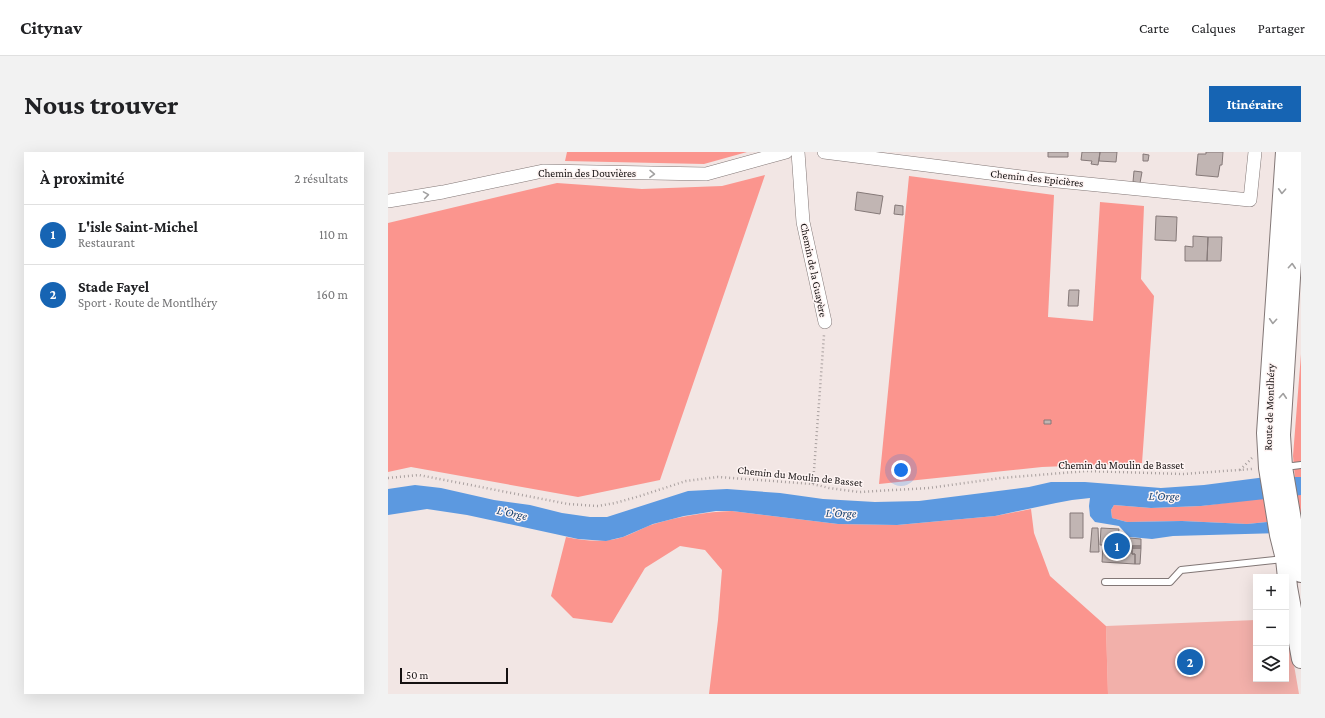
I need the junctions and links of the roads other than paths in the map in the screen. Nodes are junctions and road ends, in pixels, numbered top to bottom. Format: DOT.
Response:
graph roads {
  1 [pos="786,152"];
  2 [pos="798,152"];
  3 [pos="824,152"];
  4 [pos="1255,152"];
  5 [pos="1285,152"];
  6 [pos="1299,152"];
  7 [pos="388,201"];
  8 [pos="825,322"];
  9 [pos="1301,465"];
  10 [pos="1278,466"];
  11 [pos="1284,516"];
  12 [pos="1285,559"];
  13 [pos="1301,573"];
  14 [pos="1105,582"];
  15 [pos="1301,659"];
  7 -- 1 [label="street, Chemin des Douvières, one-way"];
  2 -- 8 [label="street, Chemin de la Guayère"];
  3 -- 4 [label="street, Chemin des Epicières"];
  5 -- 10 [label="main road, Route de Montlhéry, one-way"];
  10 -- 6 [label="main road, Route de Montlhéry, one-way"];
  9 -- 10 [label="lane"];
  10 -- 11 [label="main road, Route de Montlhéry"];
  11 -- 12 [label="main road, Route de Montlhéry"];
  11 -- 13 [label="main road, Route de Montlhéry"];
  12 -- 14 [label="lane"];
  12 -- 15 [label="main road, Route de Montlhéry"];
}
